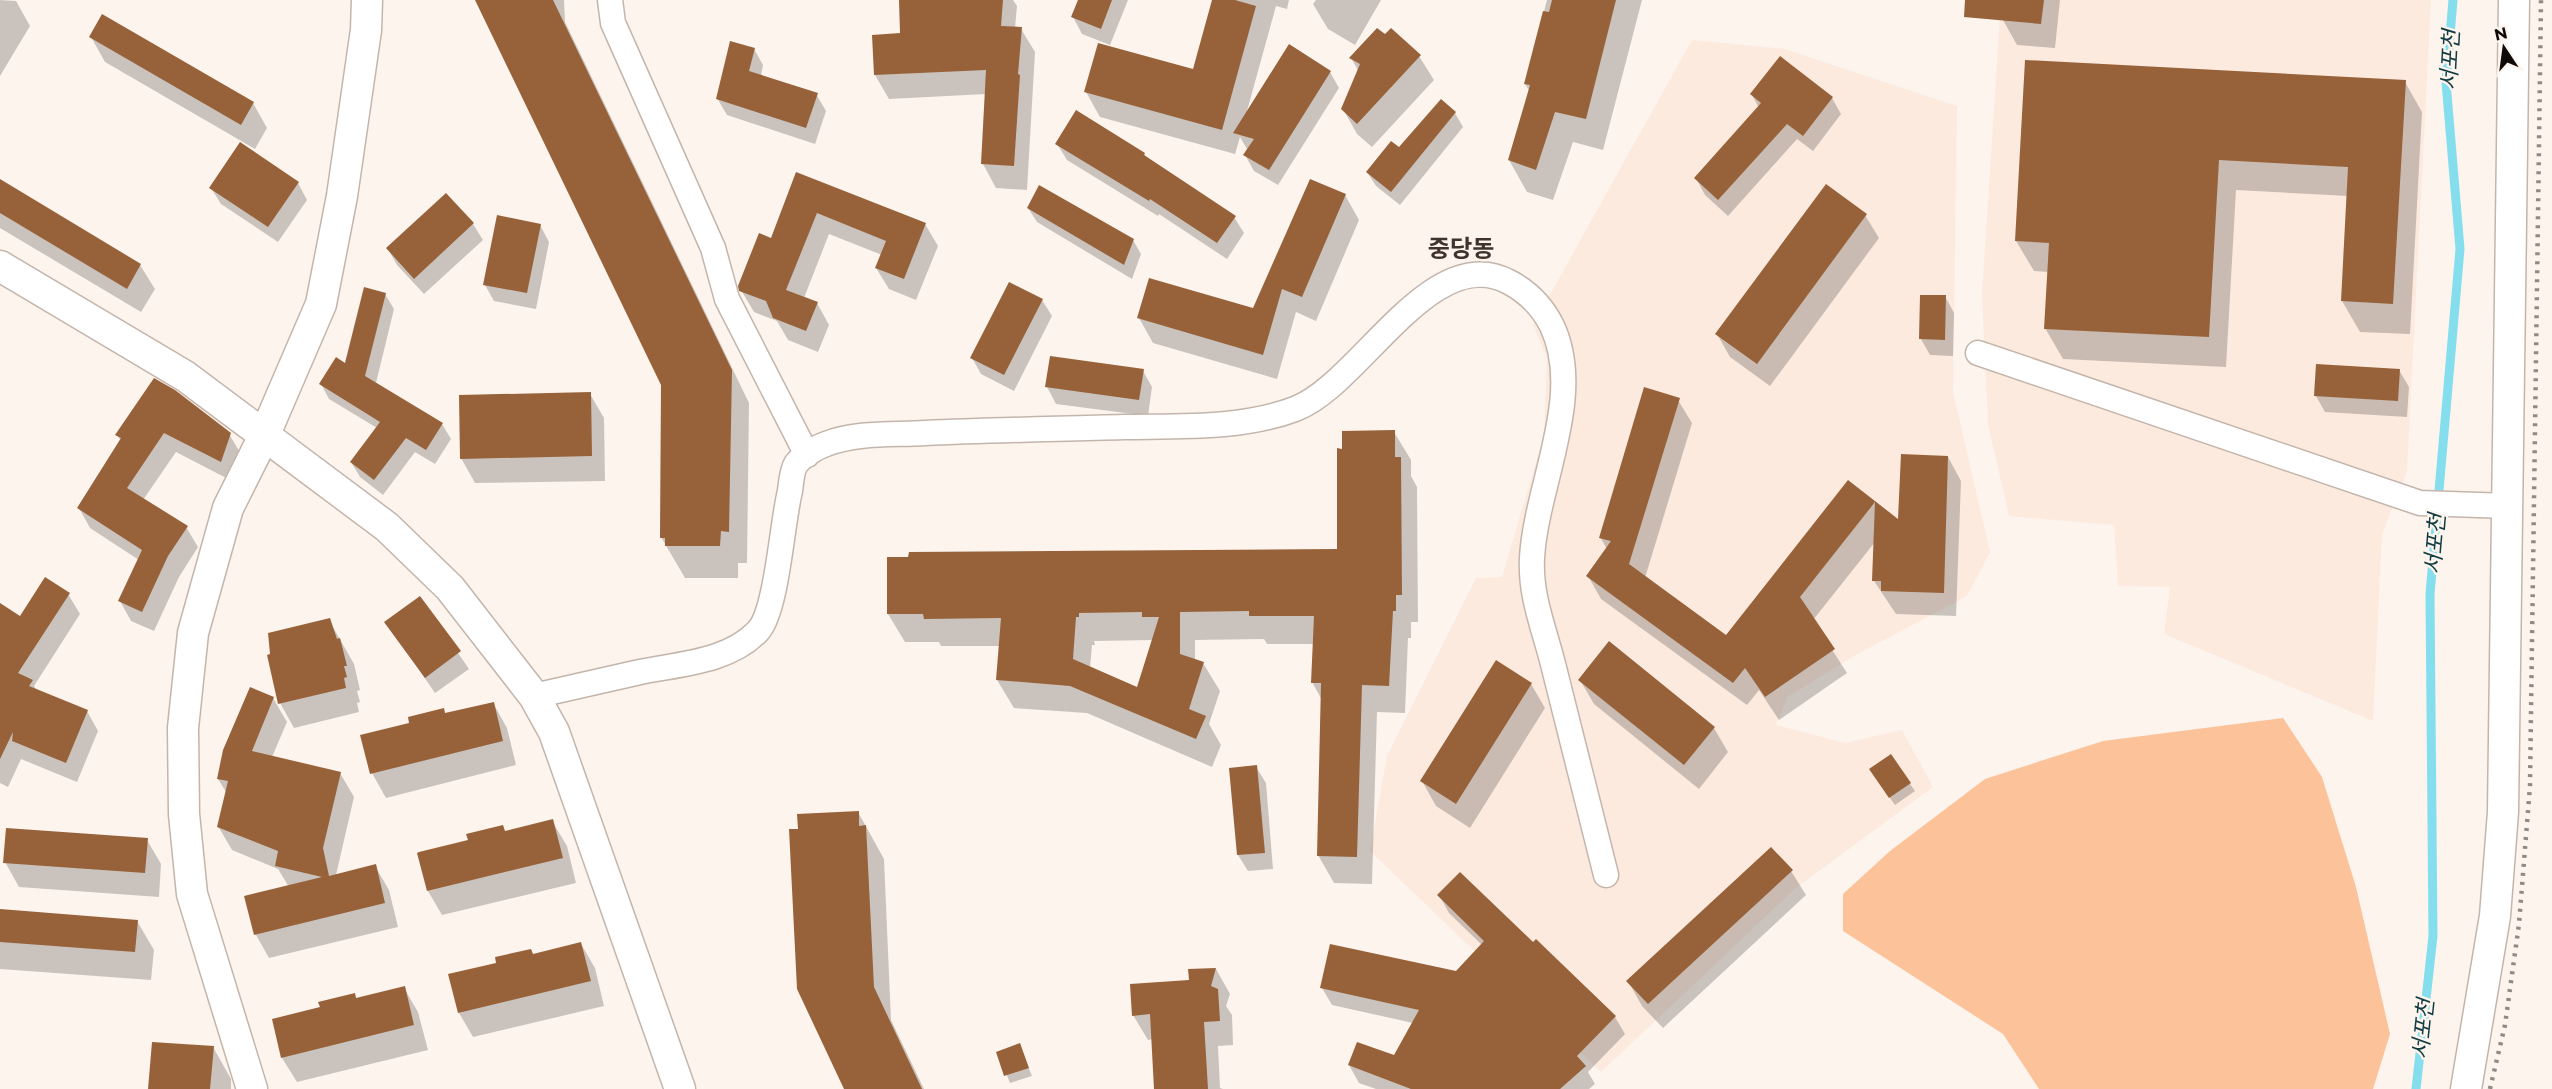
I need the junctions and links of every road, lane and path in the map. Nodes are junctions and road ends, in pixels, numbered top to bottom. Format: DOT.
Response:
graph roads {
  1 [pos="367,0"];
  2 [pos="610,0"];
  3 [pos="2514,0"];
  4 [pos="0,266"];
  5 [pos="1978,353"];
  6 [pos="265,434"];
  7 [pos="807,455"];
  8 [pos="2508,506"];
  9 [pos="534,696"];
  10 [pos="1606,875"];
  11 [pos="252,1089"];
  12 [pos="680,1089"];
  13 [pos="2466,1089"];
  1 -- 6 [label="street"];
  2 -- 7 [label="street"];
  3 -- 8 [label="street"];
  4 -- 6 [label="street"];
  5 -- 8 [label="street"];
  6 -- 9 [label="street"];
  6 -- 11 [label="street"];
  7 -- 9 [label="street"];
  7 -- 10 [label="street"];
  8 -- 13 [label="street"];
  9 -- 12 [label="street"];
}
